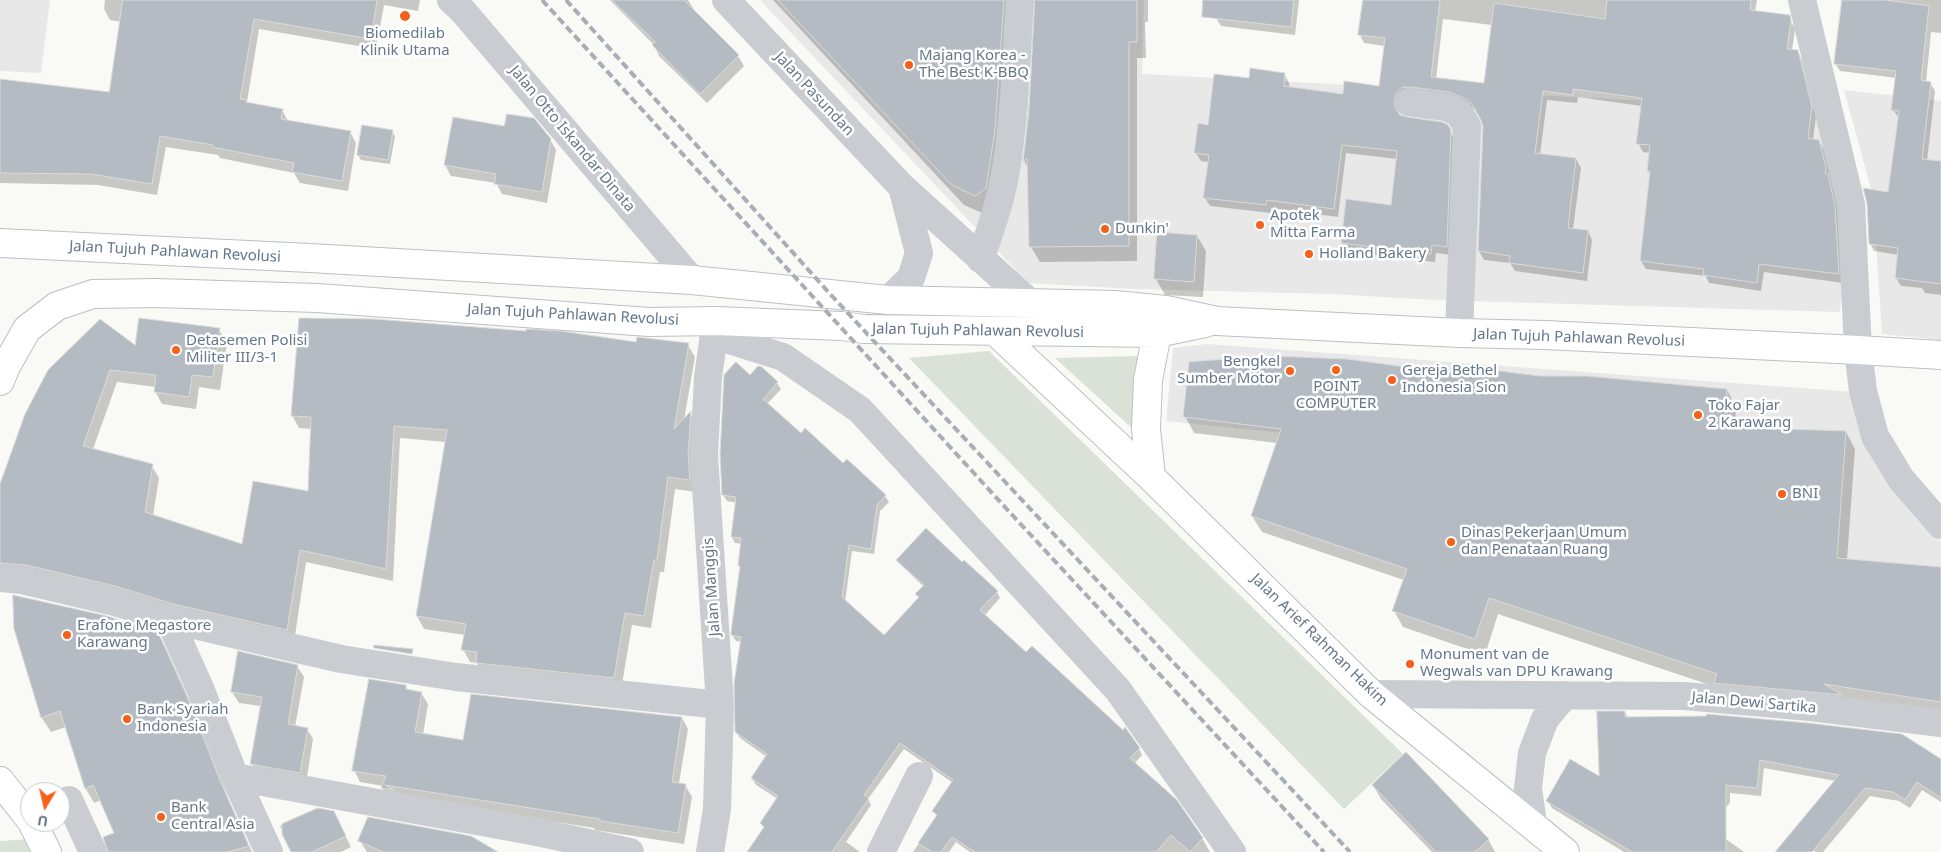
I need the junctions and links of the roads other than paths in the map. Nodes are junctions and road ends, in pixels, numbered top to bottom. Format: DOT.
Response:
graph roads {
  1 [pos="451,0"];
  2 [pos="726,0"];
  3 [pos="1020,0"];
  4 [pos="1802,0"];
  5 [pos="1410,102"];
  6 [pos="902,187"];
  7 [pos="0,244"];
  8 [pos="980,259"];
  9 [pos="692,280"];
  10 [pos="888,300"];
  11 [pos="1029,302"];
  12 [pos="1217,321"];
  13 [pos="714,328"];
  14 [pos="27,329"];
  15 [pos="996,331"];
  16 [pos="1157,333"];
  17 [pos="1459,334"];
  18 [pos="0,338"];
  19 [pos="1866,350"];
  20 [pos="1941,355"];
  21 [pos="0,381"];
  22 [pos="1151,477"];
  23 [pos="1941,525"];
  24 [pos="0,578"];
  25 [pos="169,619"];
  26 [pos="1371,694"];
  27 [pos="1565,694"];
  28 [pos="720,705"];
  29 [pos="1941,723"];
  30 [pos="919,776"];
  31 [pos="235,777"];
  32 [pos="0,781"];
  33 [pos="70,802"];
  34 [pos="20,807"];
  35 [pos="1533,824"];
  36 [pos="37,832"];
  37 [pos="533,842"];
  38 [pos="47,852"];
  39 [pos="93,852"];
  40 [pos="269,852"];
  41 [pos="630,852"];
  42 [pos="710,852"];
  43 [pos="880,852"];
  44 [pos="1232,852"];
  45 [pos="1565,852"];
  1 -- 9 [label="street, Jalan Otto Iskandar Dinata"];
  2 -- 6 [label="street, Jalan Pasundan"];
  3 -- 8 [label="street"];
  4 -- 19 [label="street"];
  5 -- 17 [label="street"];
  6 -- 8 [label="street, Jalan Pasundan"];
  6 -- 10 [label="street, Jalan Pasundan"];
  7 -- 9 [label="main road, Jalan Tujuh Pahlawan Revolusi"];
  8 -- 11 [label="street, Jalan Pasundan"];
  9 -- 10 [label="main road, Jalan Tujuh Pahlawan Revolusi"];
  10 -- 11 [label="main road, Jalan Tujuh Pahlawan Revolusi"];
  11 -- 12 [label="main road, Jalan Tujuh Pahlawan Revolusi"];
  12 -- 16 [label="main road, Jalan Tujuh Pahlawan Revolusi"];
  12 -- 17 [label="main road, Jalan Tujuh Pahlawan Revolusi"];
  13 -- 14 [label="main road, Jalan Tujuh Pahlawan Revolusi"];
  13 -- 15 [label="main road, Jalan Tujuh Pahlawan Revolusi"];
  13 -- 28 [label="street, Jalan Manggis"];
  13 -- 44 [label="street"];
  14 -- 18 [label="main road"];
  14 -- 21 [label="main road, Jalan Tujuh Pahlawan Revolusi"];
  15 -- 16 [label="main road, Jalan Tujuh Pahlawan Revolusi"];
  15 -- 22 [label="main road, Jalan Arief Rahman Hakim"];
  16 -- 22 [label="main road"];
  17 -- 19 [label="main road, Jalan Tujuh Pahlawan Revolusi"];
  19 -- 20 [label="main road, Jalan Tujuh Pahlawan Revolusi"];
  19 -- 23 [label="street"];
  22 -- 26 [label="main road, Jalan Arief Rahman Hakim"];
  24 -- 25 [label="street"];
  25 -- 28 [label="street"];
  25 -- 31 [label="street"];
  26 -- 27 [label="street, Jalan Dewi Sartika"];
  26 -- 35 [label="main road, Jalan Arief Rahman Hakim"];
  27 -- 29 [label="street, Jalan Dewi Sartika"];
  27 -- 35 [label="street"];
  28 -- 42 [label="street, Jalan Manggis"];
  30 -- 43 [label="street"];
  31 -- 37 [label="street"];
  31 -- 40 [label="street"];
  32 -- 34 [label="main road"];
  33 -- 39 [label="street"];
  35 -- 45 [label="main road, Jalan Arief Rahman Hakim"];
  36 -- 38 [label="main road"];
  37 -- 41 [label="street"];
}
